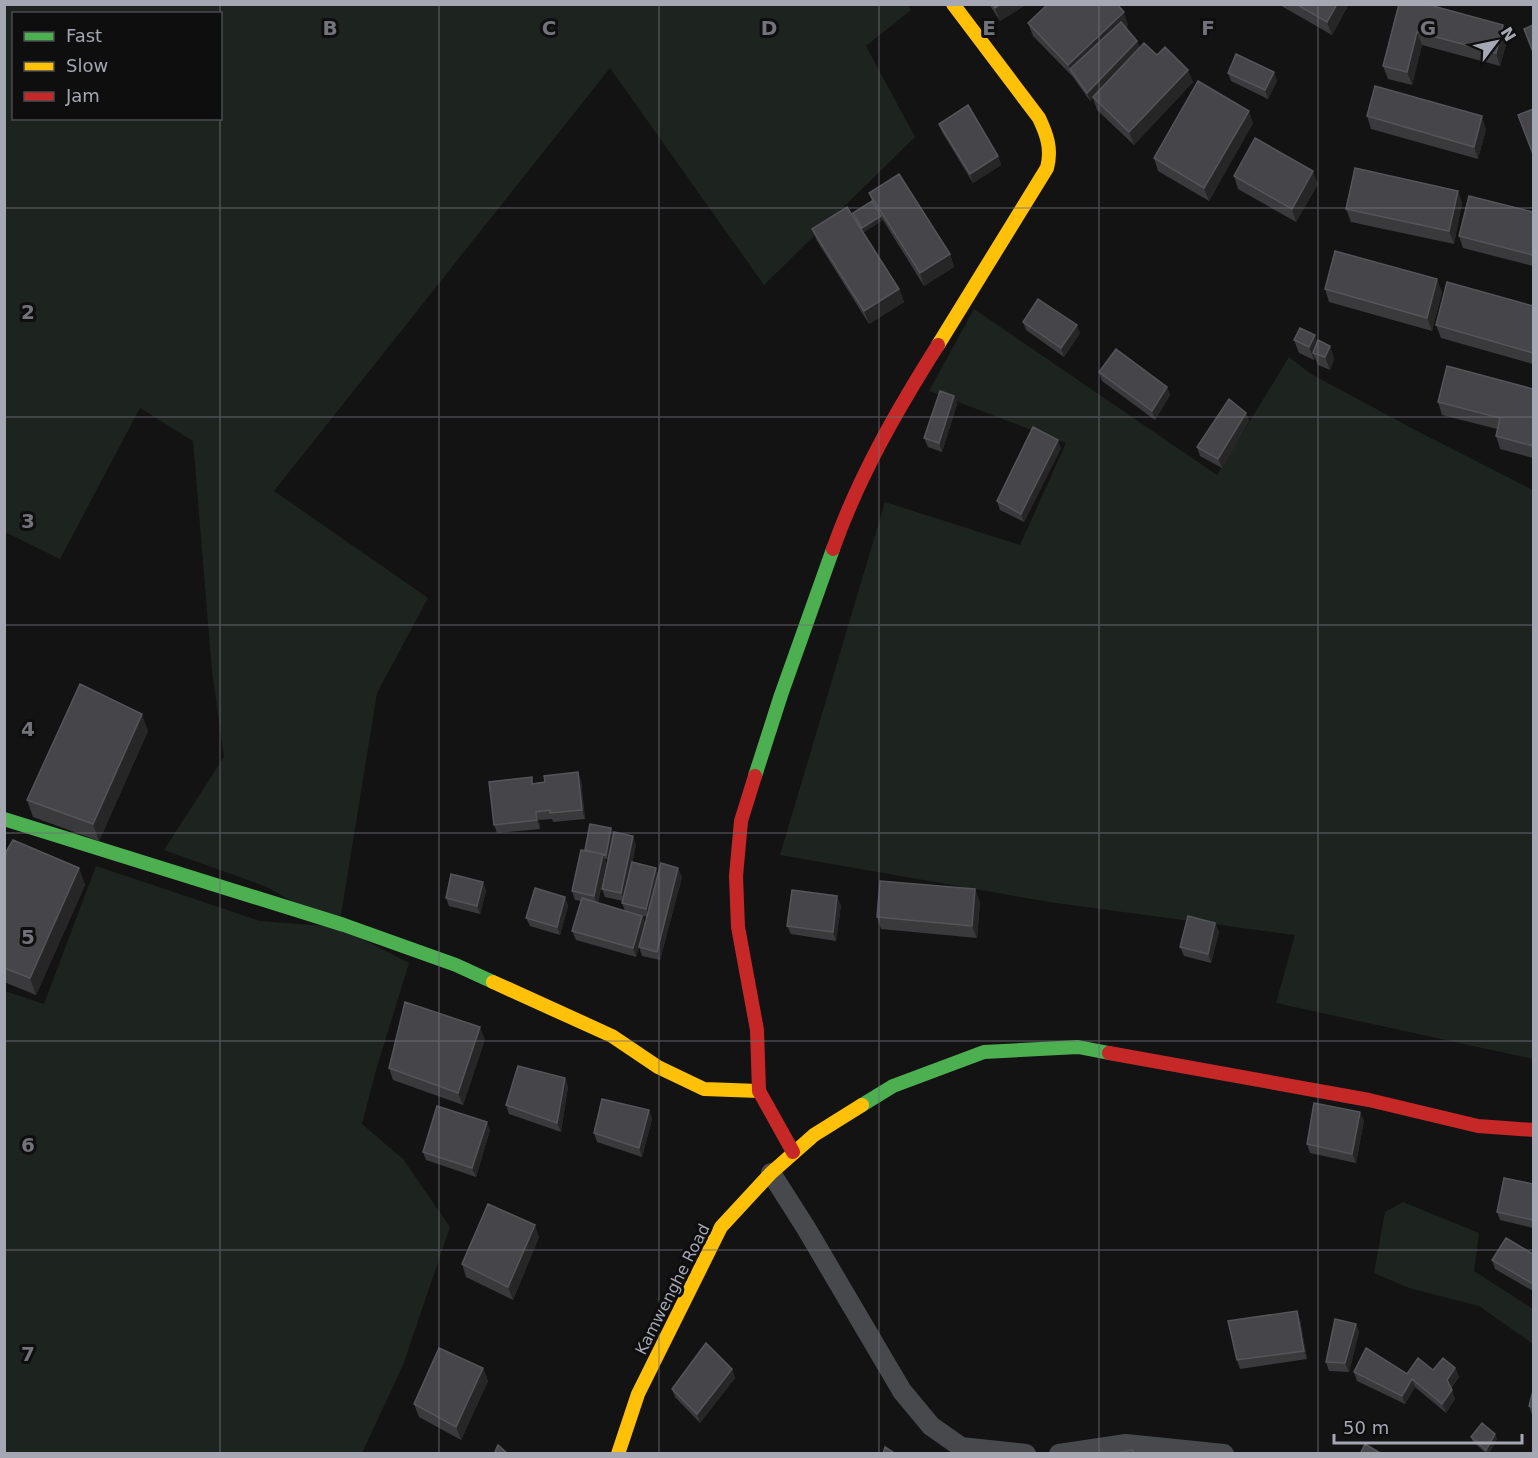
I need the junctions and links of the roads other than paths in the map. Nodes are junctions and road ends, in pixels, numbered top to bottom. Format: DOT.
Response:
graph roads {
  1 [pos="952,4"];
  2 [pos="4,819"];
  3 [pos="759,1091"];
  4 [pos="1533,1130"];
  5 [pos="793,1152"];
  6 [pos="771,1173"];
  7 [pos="618,1454"];
  8 [pos="1026,1454"];
  9 [pos="1059,1454"];
  10 [pos="1224,1454"];
  1 -- 3 [label="street"];
  2 -- 3 [label="street"];
  3 -- 5 [label="street"];
  4 -- 5 [label="street, Kamwenghe Road"];
  5 -- 6 [label="street, Kamwenghe Road"];
  6 -- 7 [label="street, Kamwenghe Road"];
  6 -- 8 [label="street"];
  9 -- 10 [label="street"];
}
